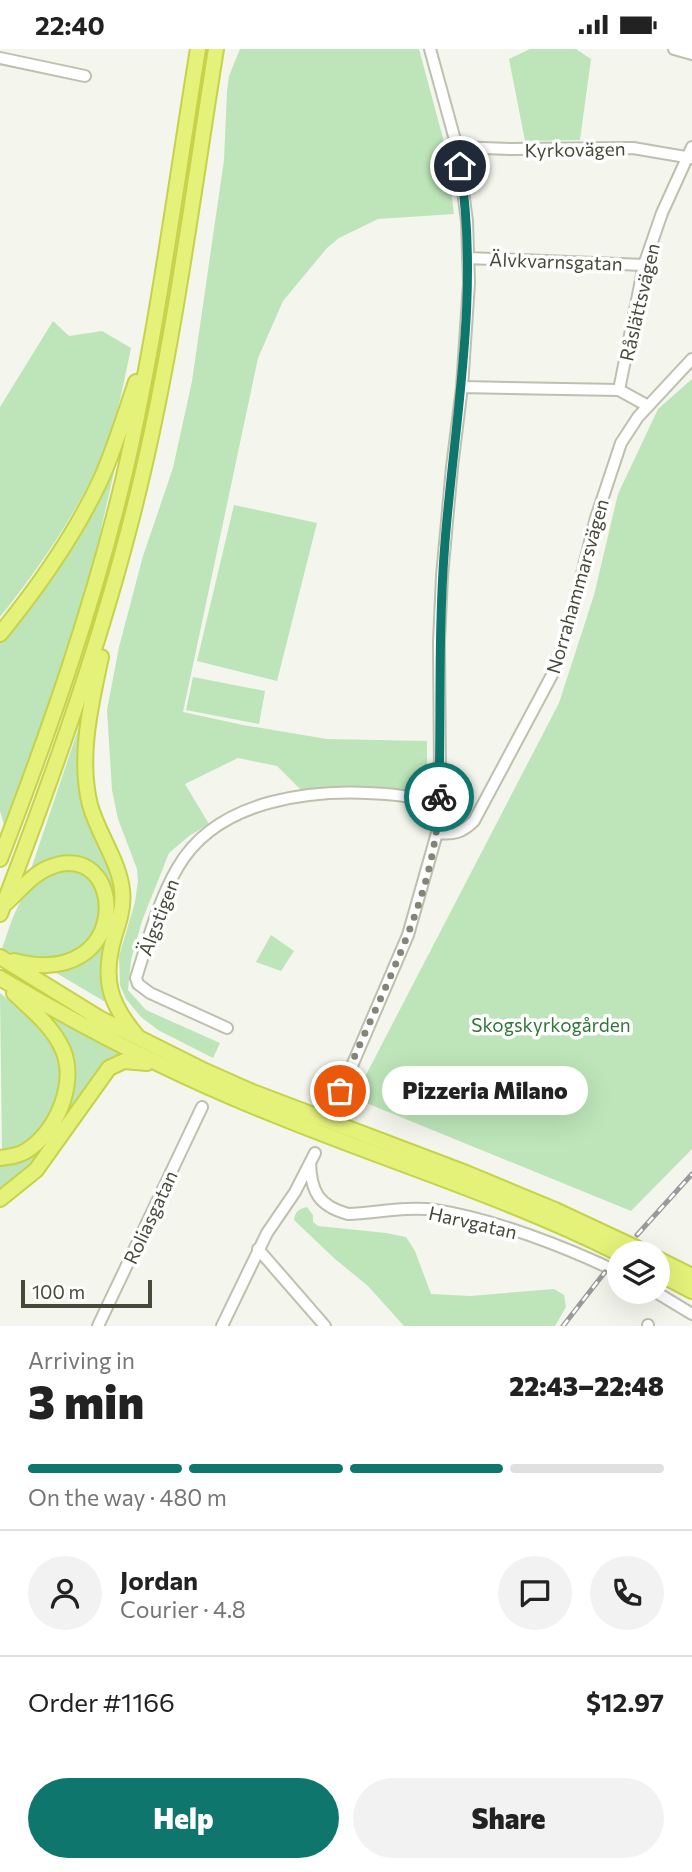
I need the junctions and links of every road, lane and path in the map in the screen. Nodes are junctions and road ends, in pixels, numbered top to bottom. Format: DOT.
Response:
graph roads {
  1 [pos="198,49"];
  2 [pos="216,49"];
  3 [pos="430,49"];
  4 [pos="674,49"];
  5 [pos="692,54"];
  6 [pos="0,58"];
  7 [pos="85,76"];
  8 [pos="457,147"];
  9 [pos="691,154"];
  10 [pos="468,258"];
  11 [pos="644,265"];
  12 [pos="151,337"];
  13 [pos="692,359"];
  14 [pos="462,387"];
  15 [pos="619,390"];
  16 [pos="648,406"];
  17 [pos="121,558"];
  18 [pos="0,634"];
  19 [pos="439,801"];
  20 [pos="437,833"];
  21 [pos="0,859"];
  22 [pos="1,910"];
  23 [pos="0,957"];
  24 [pos="0,979"];
  25 [pos="227,1028"];
  26 [pos="140,1039"];
  27 [pos="159,1066"];
  28 [pos="202,1107"];
  29 [pos="333,1110"];
  30 [pos="0,1158"];
  31 [pos="0,1199"];
  32 [pos="622,1241"];
  33 [pos="607,1248"];
  34 [pos="258,1249"];
  35 [pos="670,1265"];
  36 [pos="607,1267"];
  37 [pos="692,1276"];
  38 [pos="670,1279"];
  39 [pos="692,1290"];
  40 [pos="670,1301"];
  41 [pos="692,1314"];
  42 [pos="98,1326"];
  43 [pos="222,1326"];
  44 [pos="325,1326"];
  1 -- 12 [label="highway"];
  2 -- 17 [label="highway"];
  3 -- 8 [label="street"];
  4 -- 5 [label="street"];
  6 -- 7 [label="street"];
  8 -- 9 [label="street, Kyrkovägen"];
  8 -- 10 [label="street"];
  9 -- 11 [label="street, Råslättsvägen"];
  10 -- 11 [label="street, Älvkvarnsgatan"];
  10 -- 14 [label="street"];
  11 -- 15 [label="street, Råslättsvägen"];
  12 -- 18 [label="highway"];
  12 -- 21 [label="highway"];
  13 -- 16 [label="street, Norrahammarsvägen"];
  14 -- 15 [label="street"];
  14 -- 19 [label="street"];
  15 -- 16 [label="street"];
  16 -- 20 [label="street, Norrahammarsvägen"];
  17 -- 22 [label="highway"];
  17 -- 26 [label="highway"];
  19 -- 20 [label="street"];
  19 -- 25 [label="street, Älgstigen"];
  20 -- 29 [label="street"];
  22 -- 23 [label="highway"];
  23 -- 26 [label="highway"];
  24 -- 27 [label="highway"];
  24 -- 30 [label="highway"];
  26 -- 32 [label="highway"];
  27 -- 31 [label="highway"];
  27 -- 33 [label="highway"];
  28 -- 42 [label="street, Roliasgatan"];
  34 -- 36 [label="street, Harvgatan"];
  34 -- 43 [label="street"];
  34 -- 44 [label="street"];
  35 -- 37 [label="highway"];
  38 -- 39 [label="highway"];
  40 -- 41 [label="street"];
}
